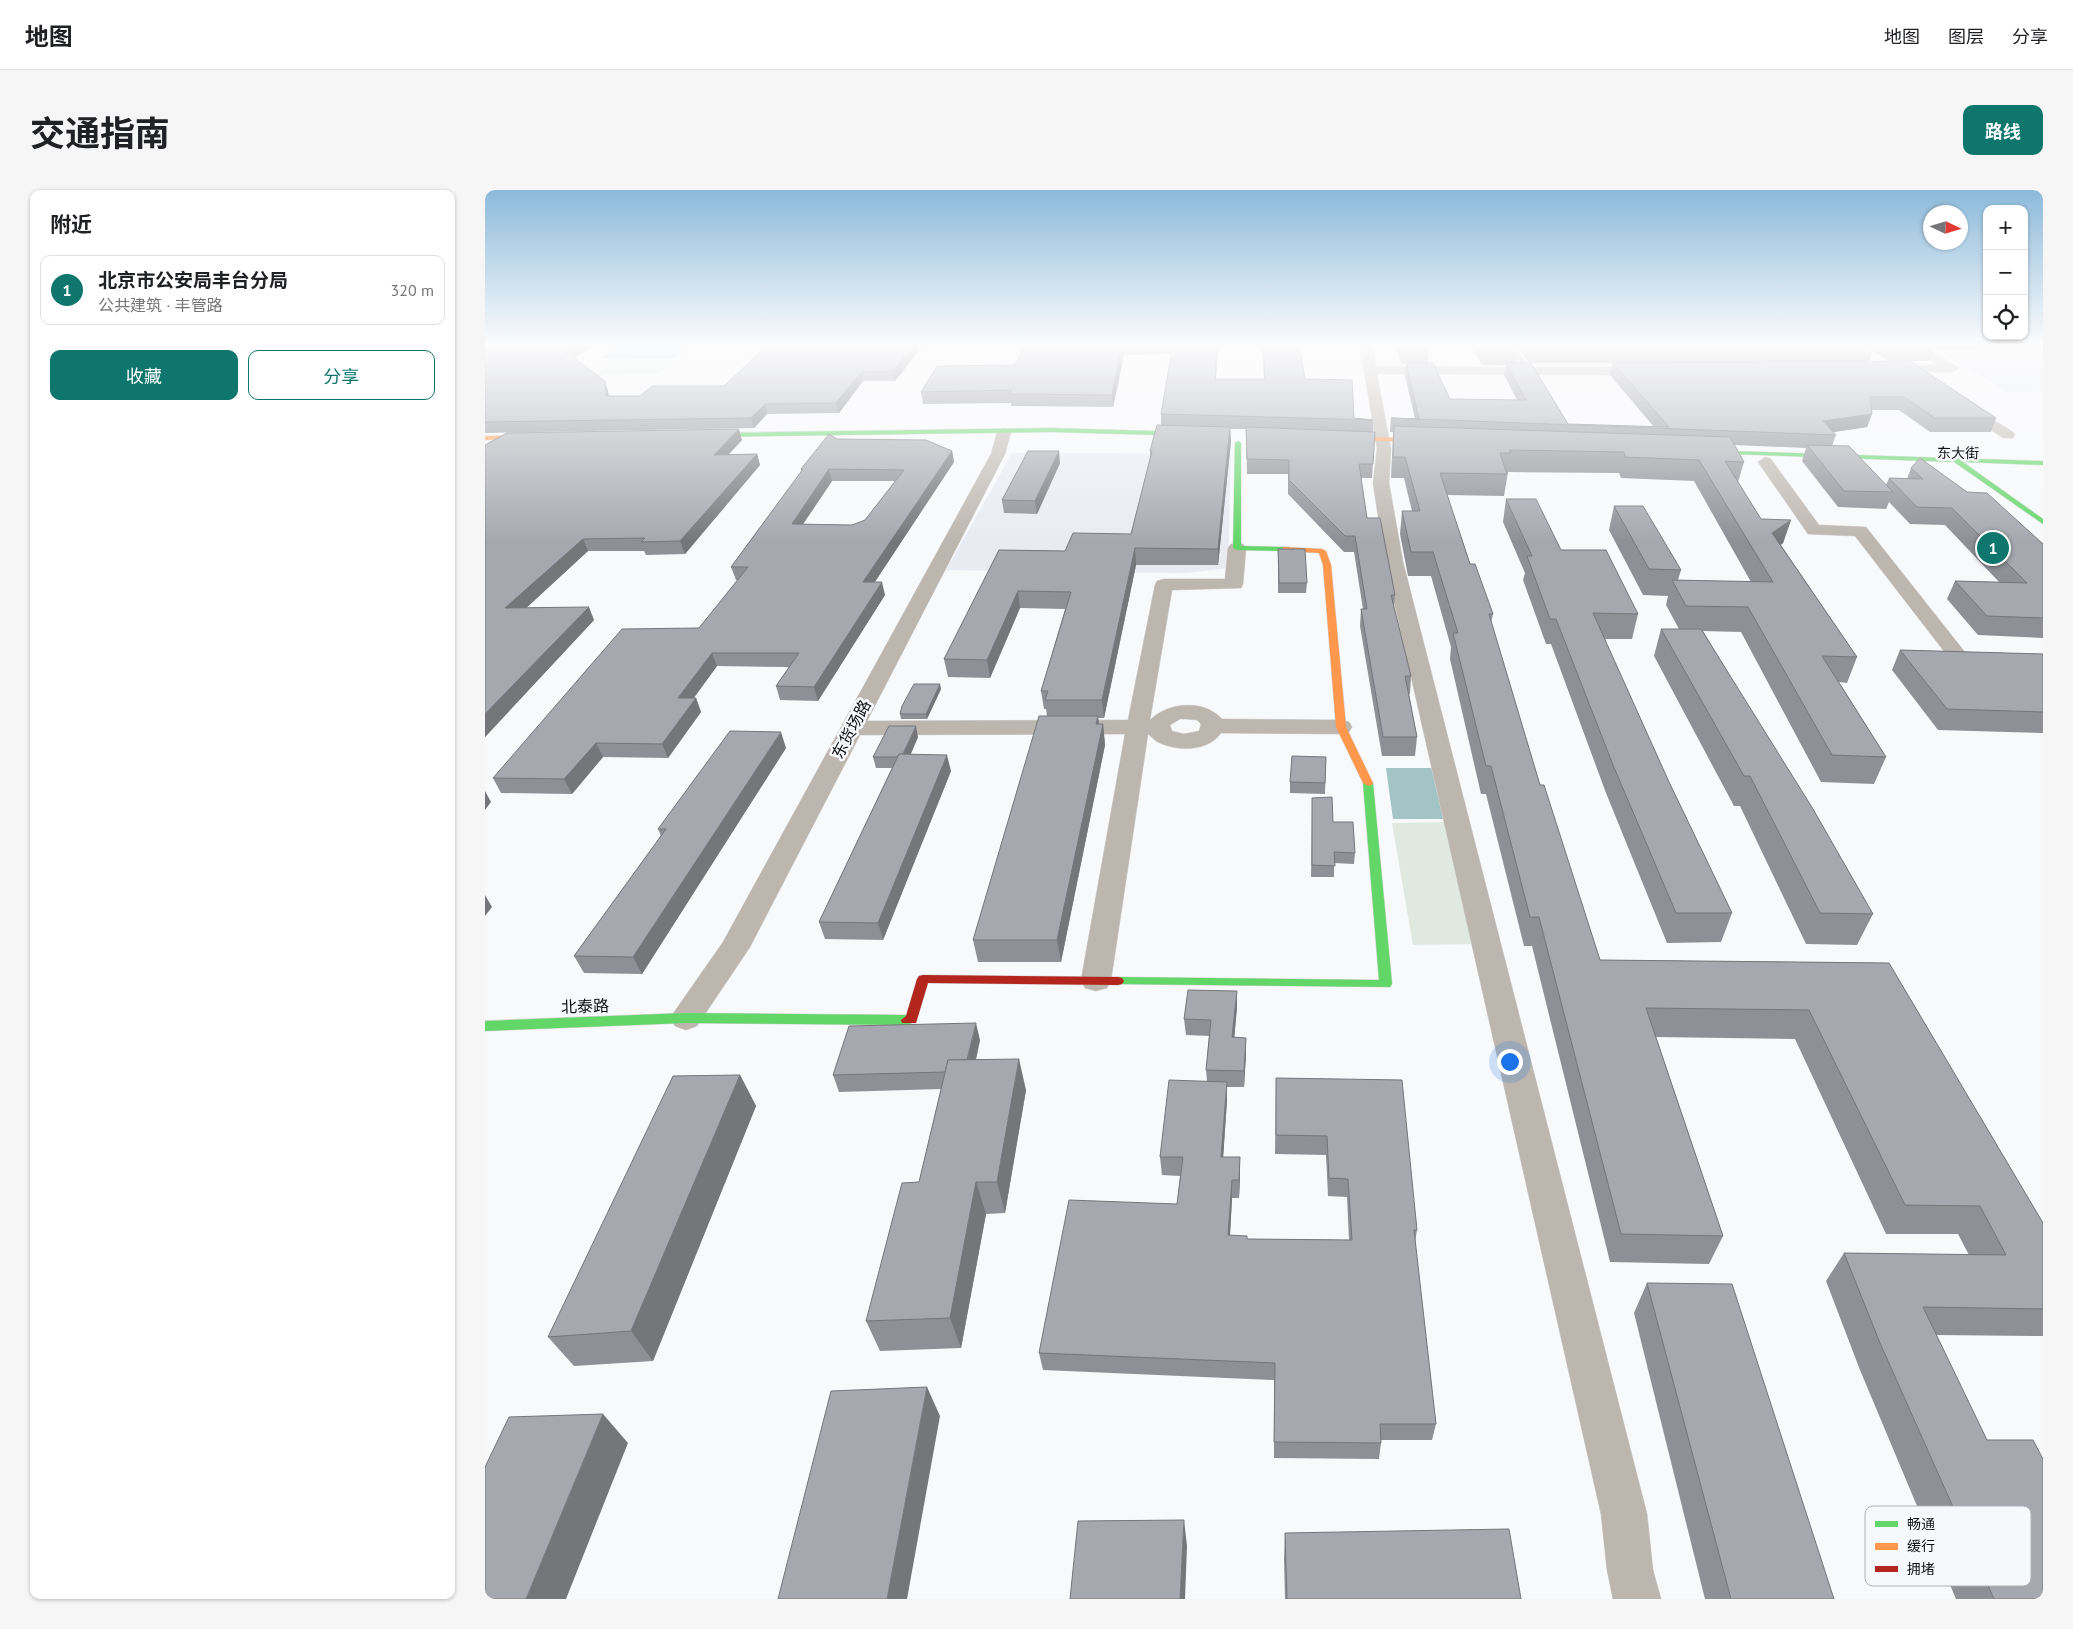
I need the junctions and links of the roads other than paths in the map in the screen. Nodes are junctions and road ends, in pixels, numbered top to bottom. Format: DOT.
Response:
graph roads {
  1 [pos="1378,411"];
  2 [pos="1973,411"];
  3 [pos="1004,432"];
  4 [pos="2008,435"];
  5 [pos="696,436"];
  6 [pos="547,437"];
  7 [pos="485,438"];
  8 [pos="507,438"];
  9 [pos="1202,438"];
  10 [pos="1236,440"];
  11 [pos="1332,442"];
  12 [pos="1383,444"];
  13 [pos="1439,446"];
  14 [pos="485,454"];
  15 [pos="1956,460"];
  16 [pos="1766,462"];
  17 [pos="2043,463"];
  18 [pos="1969,468"];
  19 [pos="2043,470"];
  20 [pos="2043,522"];
  21 [pos="1237,548"];
  22 [pos="1957,655"];
  23 [pos="1213,726"];
  24 [pos="1148,727"];
  25 [pos="1341,727"];
  26 [pos="851,728"];
  27 [pos="1096,980"];
  28 [pos="686,1018"];
  29 [pos="485,1026"];
  30 [pos="1637,1599"];
  1 -- 12 [label="street"];
  2 -- 4 [label="street"];
  3 -- 5 [label="street"];
  3 -- 9 [label="street"];
  3 -- 26 [label="street, 东货场路"];
  6 -- 8 [label="street"];
  7 -- 8 [label="street"];
  8 -- 14 [label="street"];
  10 -- 21 [label="street"];
  11 -- 12 [label="street"];
  12 -- 13 [label="street"];
  12 -- 30 [label="street"];
  15 -- 16 [label="street, 东大街"];
  15 -- 17 [label="street, 东大街"];
  15 -- 18 [label="street"];
  16 -- 18 [label="street, 东大街"];
  16 -- 22 [label="street"];
  18 -- 19 [label="street, 东大街"];
  18 -- 20 [label="street"];
  21 -- 24 [label="street"];
  21 -- 25 [label="street"];
  23 -- 24 [label="street"];
  23 -- 24 [label="street"];
  23 -- 25 [label="street"];
  24 -- 26 [label="street"];
  24 -- 27 [label="street"];
  25 -- 27 [label="street"];
  26 -- 28 [label="street, 东货场路"];
  27 -- 28 [label="street, 北泰路"];
  28 -- 29 [label="street, 北泰路"];
}
